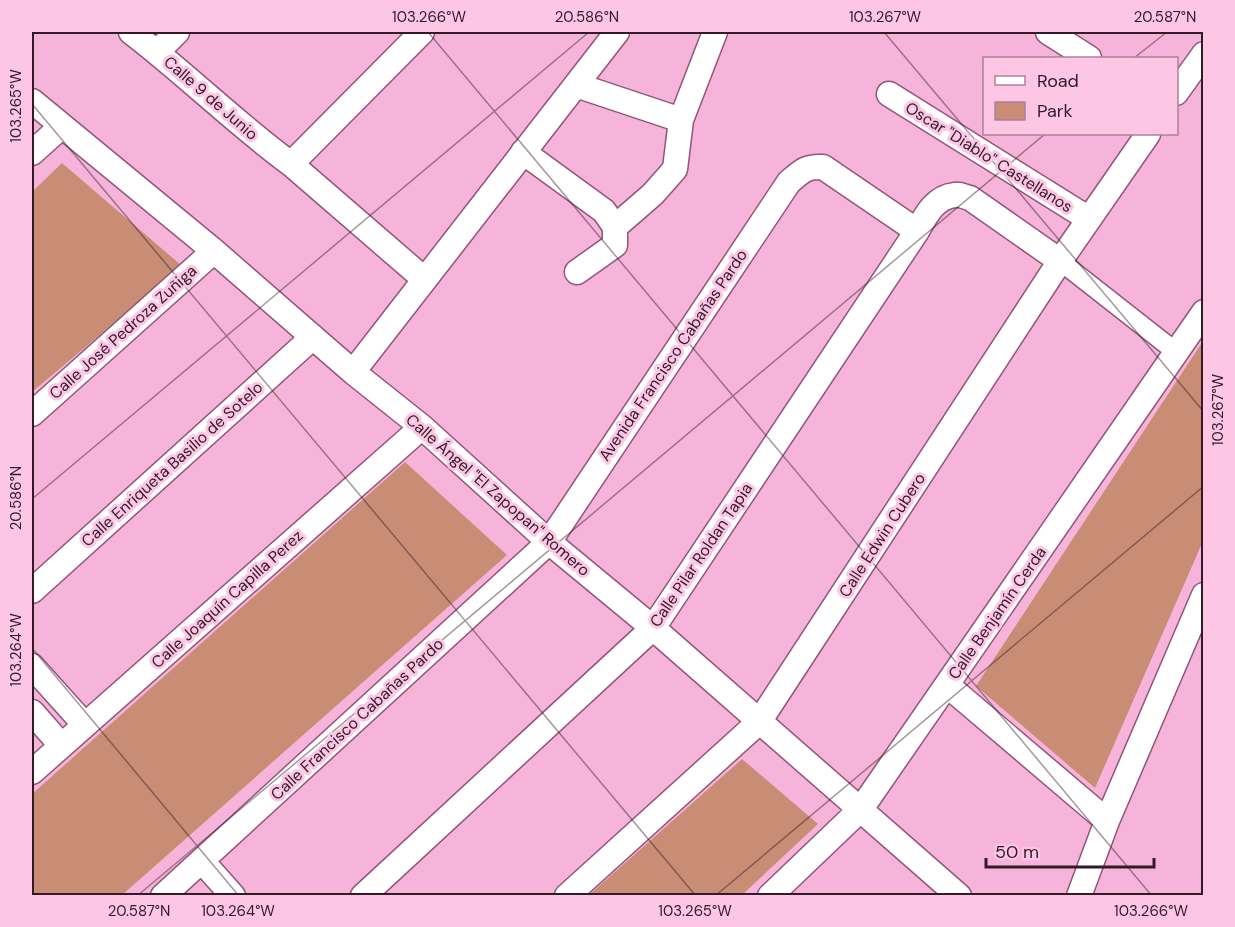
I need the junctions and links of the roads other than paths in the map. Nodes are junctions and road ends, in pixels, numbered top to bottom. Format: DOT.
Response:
graph roads {
  1 [pos="131,32"];
  2 [pos="177,32"];
  3 [pos="422,32"];
  4 [pos="617,32"];
  5 [pos="715,32"];
  6 [pos="1048,32"];
  7 [pos="157,52"];
  8 [pos="1203,54"];
  9 [pos="1087,57"];
  10 [pos="576,85"];
  11 [pos="1178,90"];
  12 [pos="889,94"];
  13 [pos="32,101"];
  14 [pos="681,120"];
  15 [pos="62,126"];
  16 [pos="1147,135"];
  17 [pos="523,152"];
  18 [pos="32,153"];
  19 [pos="291,164"];
  20 [pos="1089,219"];
  21 [pos="615,227"];
  22 [pos="916,231"];
  23 [pos="214,251"];
  24 [pos="1060,261"];
  25 [pos="577,272"];
  26 [pos="424,279"];
  27 [pos="1203,312"];
  28 [pos="313,338"];
  29 [pos="1176,352"];
  30 [pos="353,372"];
  31 [pos="32,414"];
  32 [pos="422,427"];
  33 [pos="549,542"];
  34 [pos="32,591"];
  35 [pos="1203,600"];
  36 [pos="653,628"];
  37 [pos="32,666"];
  38 [pos="947,685"];
  39 [pos="32,712"];
  40 [pos="759,722"];
  41 [pos="85,724"];
  42 [pos="61,745"];
  43 [pos="32,772"];
  44 [pos="861,809"];
  45 [pos="1107,821"];
  46 [pos="202,861"];
  47 [pos="177,891"];
  48 [pos="233,896"];
  49 [pos="363,896"];
  50 [pos="567,896"];
  51 [pos="770,896"];
  52 [pos="959,896"];
  53 [pos="1079,896"];
  1 -- 7 [label="street, Calle 9 de Junio"];
  2 -- 7 [label="street"];
  3 -- 19 [label="street"];
  4 -- 10 [label="street"];
  5 -- 14 [label="street"];
  6 -- 9 [label="street"];
  7 -- 19 [label="street, Calle 9 de Junio"];
  8 -- 11 [label="street"];
  10 -- 14 [label="street"];
  10 -- 17 [label="street"];
  12 -- 20 [label="street, Oscar \"Diablo\" Castellanos"];
  13 -- 15 [label="street, Calle Ángel \"El Zapopan\" Romero"];
  14 -- 21 [label="street"];
  15 -- 18 [label="street"];
  15 -- 23 [label="street, Calle Ángel \"El Zapopan\" Romero"];
  16 -- 20 [label="street, Calle Edwin Cubero"];
  17 -- 21 [label="street"];
  17 -- 26 [label="street"];
  19 -- 26 [label="street, Calle 9 de Junio"];
  20 -- 24 [label="street, Calle Edwin Cubero"];
  21 -- 25 [label="street"];
  22 -- 24 [label="street, Calle Pilar Roldan Tapia"];
  22 -- 33 [label="street, Avenida Francisco Cabañas Pardo"];
  22 -- 36 [label="street, Calle Pilar Roldan Tapia"];
  23 -- 28 [label="street, Calle Ángel \"El Zapopan\" Romero"];
  23 -- 31 [label="street, Calle José Pedroza Zuñiga"];
  24 -- 29 [label="street"];
  24 -- 40 [label="street, Calle Edwin Cubero"];
  26 -- 30 [label="street"];
  27 -- 29 [label="street, Calle Benjamín Cerda"];
  28 -- 30 [label="street, Calle Ángel \"El Zapopan\" Romero"];
  28 -- 34 [label="street, Calle Enriqueta Basilio de Sotelo"];
  29 -- 38 [label="street, Calle Benjamín Cerda"];
  30 -- 32 [label="street, Calle Ángel \"El Zapopan\" Romero"];
  32 -- 33 [label="street, Calle Ángel \"El Zapopan\" Romero"];
  32 -- 41 [label="street, Calle Joaquín Capilla Perez"];
  33 -- 36 [label="street, Calle Ángel \"El Zapopan\" Romero"];
  33 -- 46 [label="street, Calle Francisco Cabañas Pardo"];
  35 -- 45 [label="street"];
  36 -- 40 [label="street, Calle Ángel \"El Zapopan\" Romero"];
  36 -- 49 [label="street, Calle Pilar Roldan Tapia"];
  37 -- 41 [label="street"];
  38 -- 44 [label="street, Calle Benjamín Cerda"];
  38 -- 45 [label="street"];
  39 -- 42 [label="street"];
  40 -- 44 [label="street, Calle Ángel \"El Zapopan\" Romero"];
  40 -- 50 [label="street, Calle Edwin Cubero"];
  41 -- 42 [label="street, Calle Joaquín Capilla Perez"];
  42 -- 43 [label="street, Calle Joaquín Capilla Perez"];
  44 -- 51 [label="street, Calle Benjamín Cerda"];
  44 -- 52 [label="street, Calle Ángel \"El Zapopan\" Romero"];
  45 -- 53 [label="street"];
  46 -- 47 [label="street, Calle Francisco Cabañas Pardo"];
  46 -- 48 [label="street"];
}
